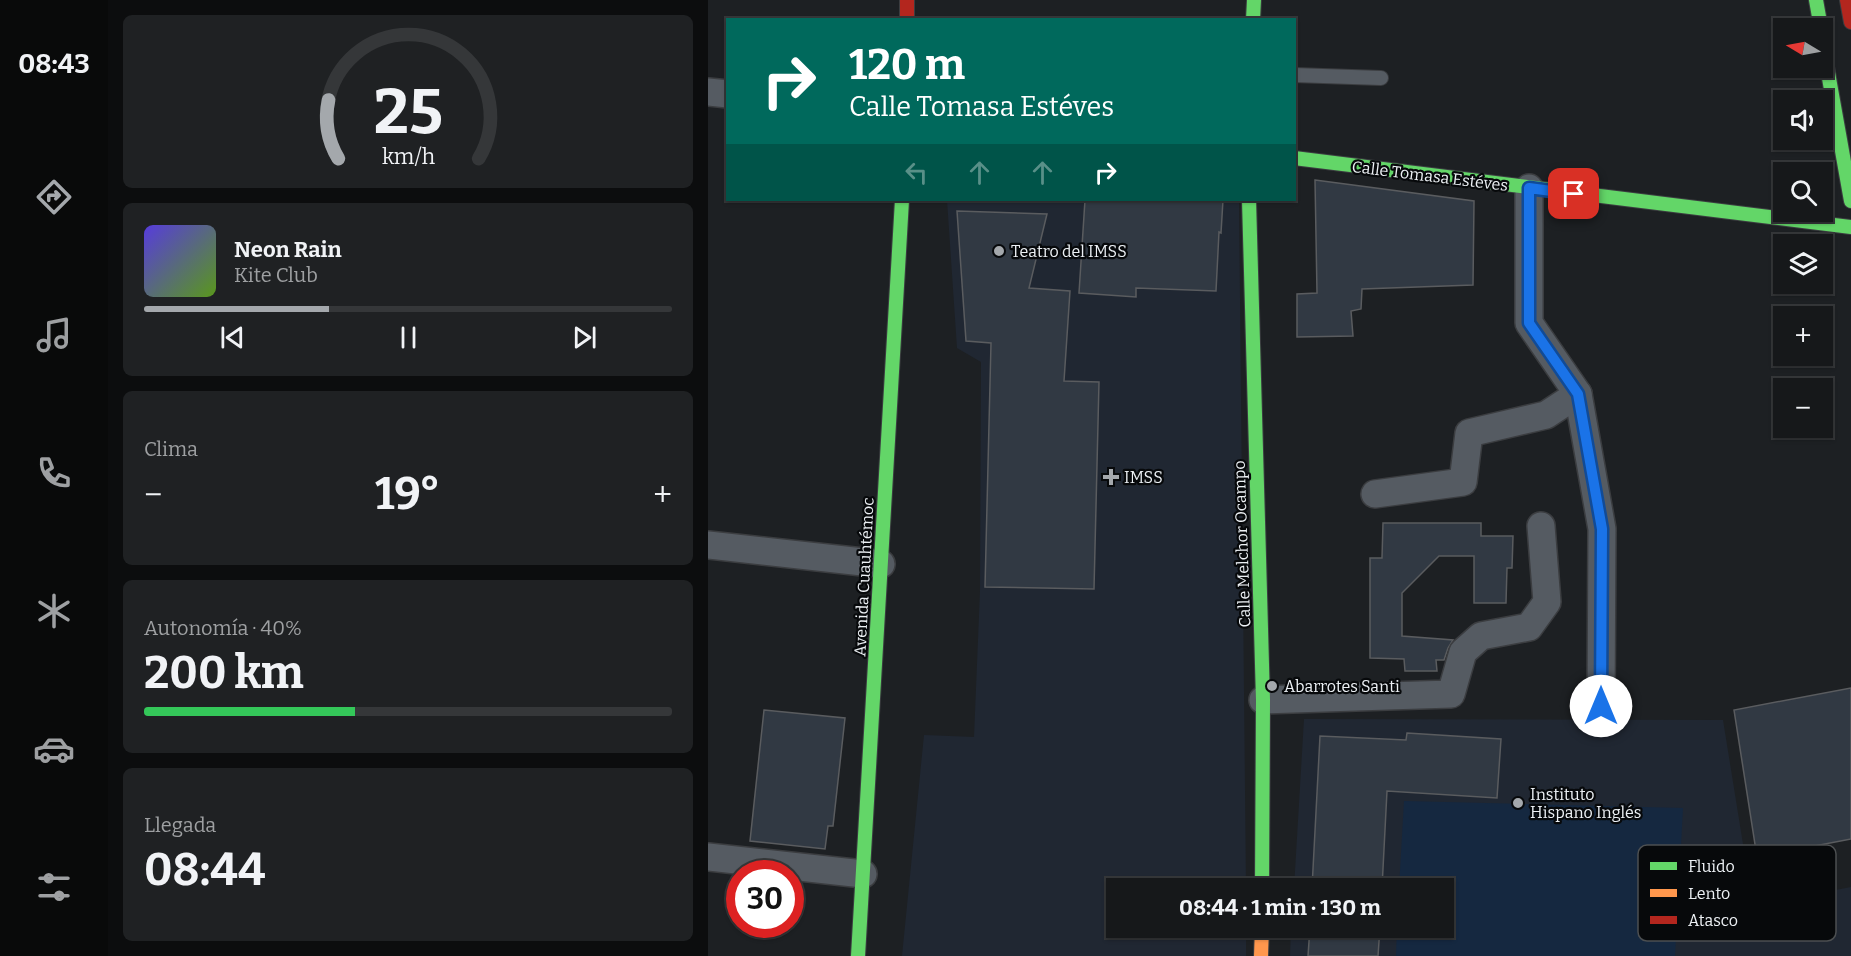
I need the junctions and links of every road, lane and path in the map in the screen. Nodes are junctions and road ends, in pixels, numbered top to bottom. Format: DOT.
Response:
graph roads {
  1 [pos="907,0"];
  2 [pos="1254,0"];
  3 [pos="1816,0"];
  4 [pos="1847,0"];
  5 [pos="907,18"];
  6 [pos="1253,18"];
  7 [pos="1819,18"];
  8 [pos="1851,22"];
  9 [pos="1296,75"];
  10 [pos="1381,78"];
  11 [pos="1829,78"];
  12 [pos="708,92"];
  13 [pos="726,94"];
  14 [pos="1296,158"];
  15 [pos="1529,188"];
  16 [pos="902,201"];
  17 [pos="1249,201"];
  18 [pos="1851,201"];
  19 [pos="1851,227"];
  20 [pos="1578,394"];
  21 [pos="1375,494"];
  22 [pos="1541,526"];
  23 [pos="708,545"];
  24 [pos="881,564"];
  25 [pos="1263,700"];
  26 [pos="1601,706"];
  27 [pos="708,857"];
  28 [pos="863,874"];
  29 [pos="1262,878"];
  30 [pos="1262,938"];
  31 [pos="858,956"];
  32 [pos="1262,956"];
  1 -- 5 [label="street"];
  2 -- 6 [label="street"];
  3 -- 7 [label="street"];
  4 -- 8 [label="street"];
  9 -- 10 [label="lane"];
  11 -- 18 [label="street"];
  12 -- 13 [label="street"];
  14 -- 15 [label="street, Calle Tomasa Estéves"];
  15 -- 19 [label="street, Calle Tomasa Estéves"];
  15 -- 20 [label="street"];
  16 -- 24 [label="street, Avenida Cuauhtémoc"];
  17 -- 25 [label="street, Calle Melchor Ocampo"];
  20 -- 21 [label="street"];
  20 -- 26 [label="street"];
  22 -- 25 [label="street"];
  23 -- 24 [label="street"];
  24 -- 28 [label="street, Avenida Cuauhtémoc"];
  25 -- 29 [label="street, Calle Melchor Ocampo"];
  27 -- 28 [label="street"];
  28 -- 31 [label="street, Avenida Cuauhtémoc"];
  30 -- 32 [label="street"];
}
